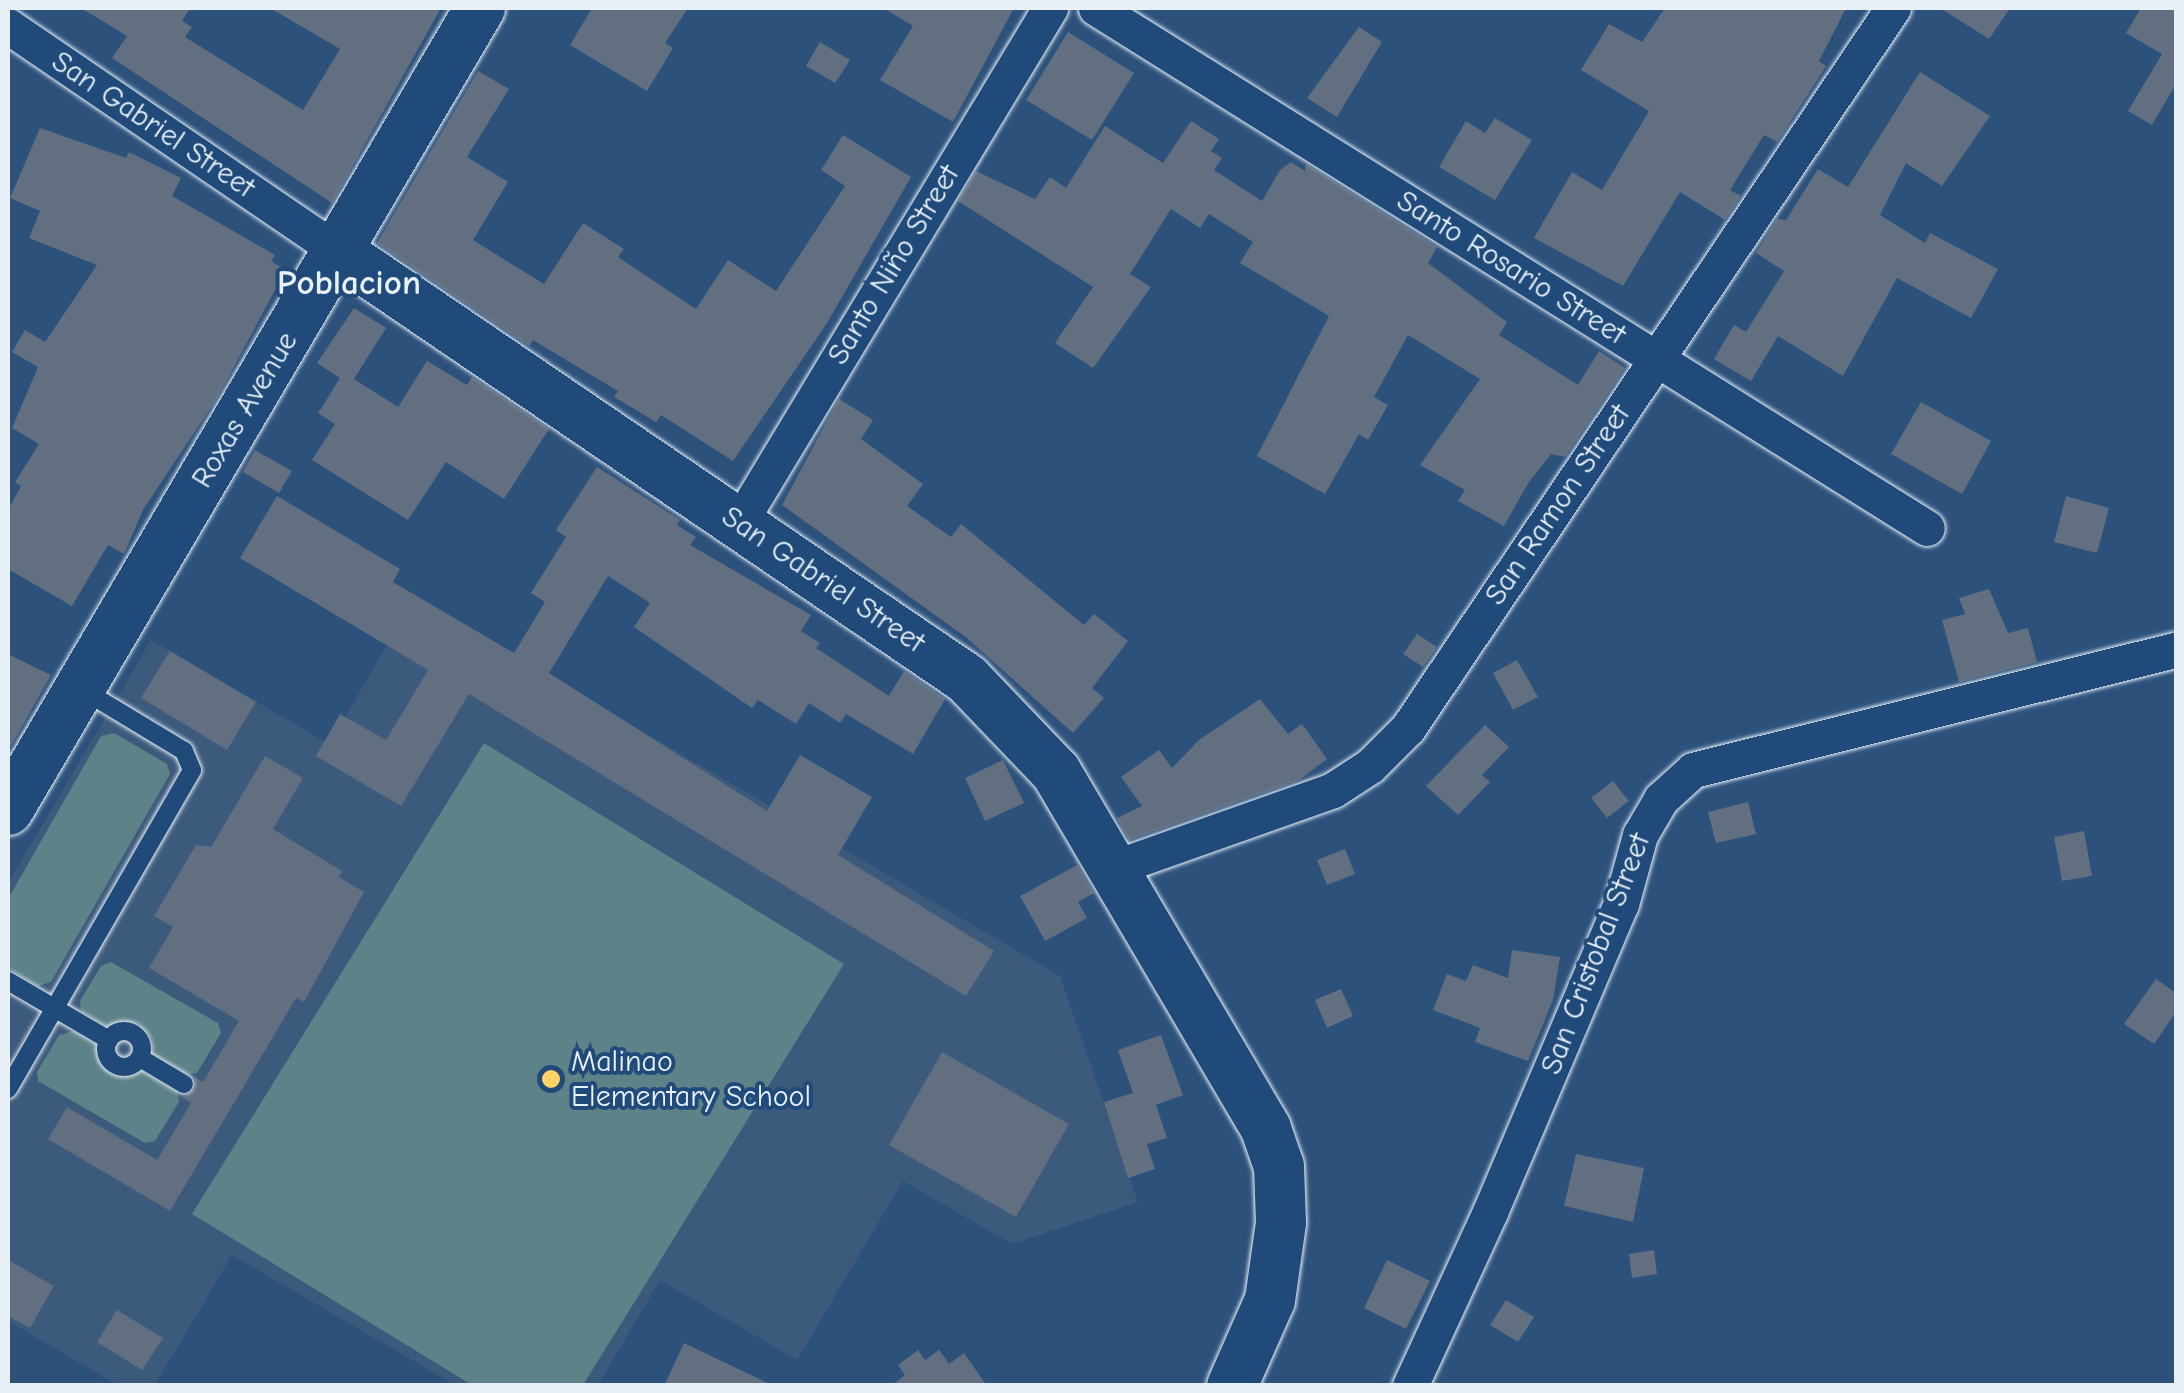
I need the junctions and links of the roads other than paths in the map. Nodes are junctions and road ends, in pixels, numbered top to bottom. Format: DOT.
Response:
graph roads {
  1 [pos="480,8"];
  2 [pos="1050,8"];
  3 [pos="1096,8"];
  4 [pos="1893,8"];
  5 [pos="19,22"];
  6 [pos="339,252"];
  7 [pos="1656,359"];
  8 [pos="738,523"];
  9 [pos="1927,528"];
  10 [pos="2176,650"];
  11 [pos="80,689"];
  12 [pos="8,810"];
  13 [pos="1113,868"];
  14 [pos="8,981"];
  15 [pos="55,1008"];
  16 [pos="184,1084"];
  17 [pos="8,1090"];
  18 [pos="1232,1386"];
  19 [pos="1410,1386"];
  1 -- 6 [label="street, Roxas Avenue"];
  2 -- 8 [label="street, Santo Niño Street"];
  3 -- 7 [label="street, Santo Rosario Street"];
  4 -- 7 [label="street, San Ramon Street"];
  5 -- 6 [label="street, San Gabriel Street"];
  6 -- 8 [label="street, San Gabriel Street"];
  6 -- 11 [label="street, Roxas Avenue"];
  7 -- 9 [label="street, Santo Rosario Street"];
  7 -- 13 [label="street, San Ramon Street"];
  8 -- 13 [label="street, San Gabriel Street"];
  10 -- 19 [label="street, San Cristobal Street"];
  11 -- 12 [label="street, Roxas Avenue"];
  11 -- 15 [label="lane"];
  13 -- 18 [label="street, San Gabriel Street"];
  14 -- 15 [label="lane"];
  15 -- 16 [label="lane"];
  15 -- 17 [label="lane"];
}
